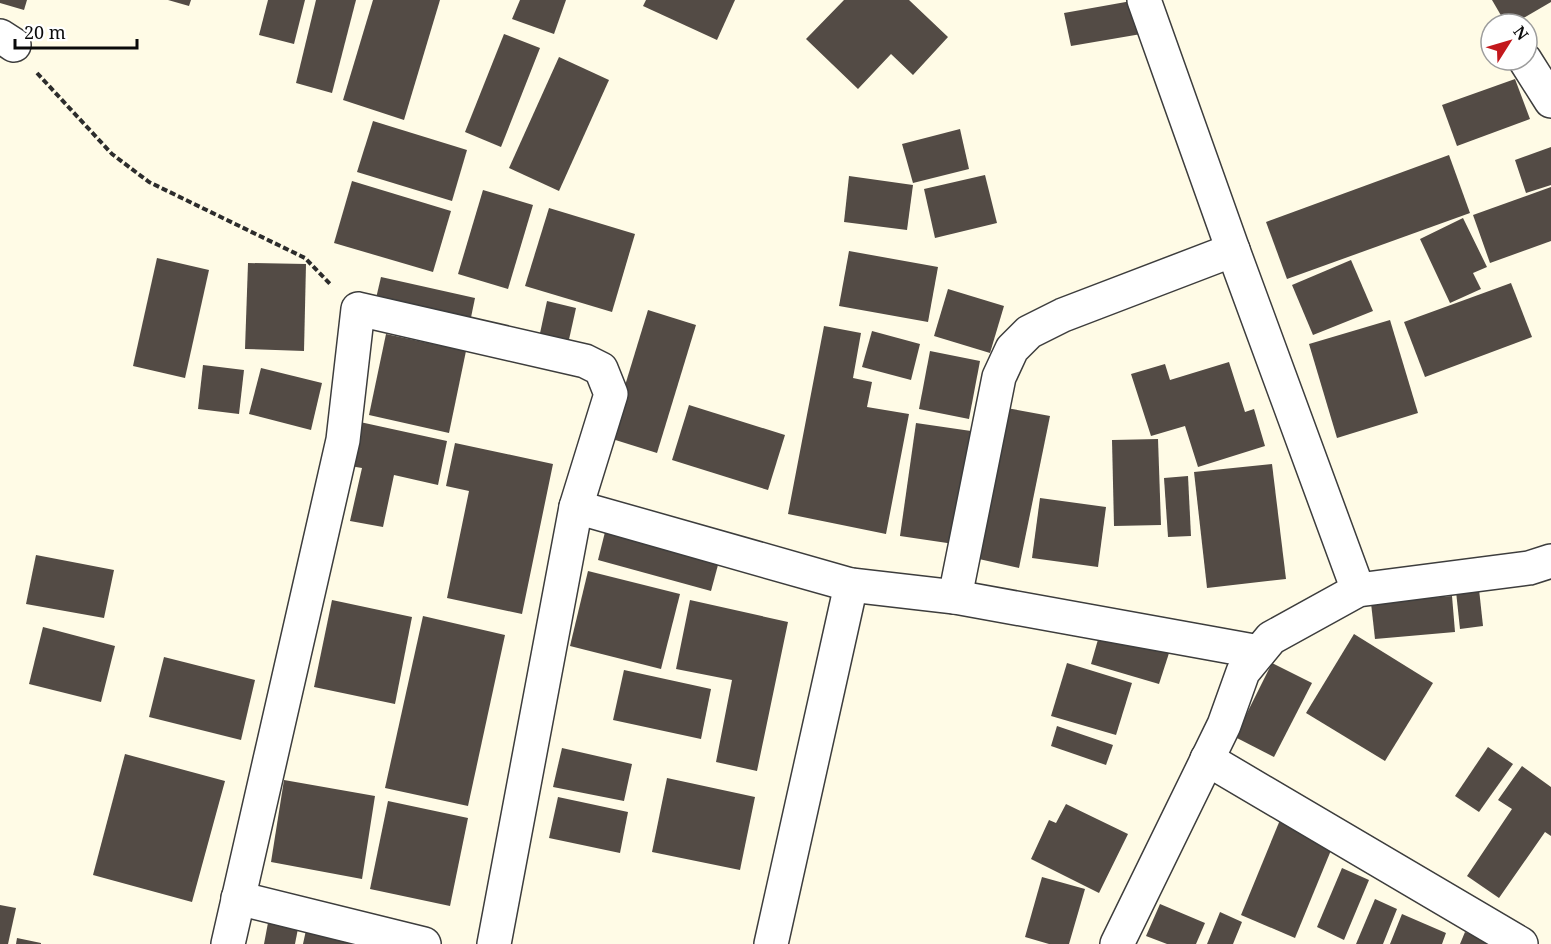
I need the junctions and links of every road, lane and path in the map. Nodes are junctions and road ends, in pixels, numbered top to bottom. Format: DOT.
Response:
graph roads {
  1 [pos="1144,0"];
  2 [pos="7,41"];
  3 [pos="1533,72"];
  4 [pos="1551,101"];
  5 [pos="1233,250"];
  6 [pos="358,309"];
  7 [pos="576,507"];
  8 [pos="1544,570"];
  9 [pos="851,585"];
  10 [pos="1358,590"];
  11 [pos="955,597"];
  12 [pos="1259,652"];
  13 [pos="1207,759"];
  14 [pos="238,898"];
  15 [pos="228,944"];
  16 [pos="424,944"];
  17 [pos="495,944"];
  18 [pos="771,944"];
  19 [pos="1117,944"];
  20 [pos="1521,944"];
  1 -- 5 [label="street"];
  2 -- 6 [label="path"];
  3 -- 4 [label="street"];
  5 -- 10 [label="street"];
  5 -- 11 [label="street"];
  6 -- 7 [label="street"];
  6 -- 14 [label="street"];
  7 -- 9 [label="street"];
  7 -- 17 [label="street"];
  8 -- 10 [label="street"];
  9 -- 11 [label="street"];
  9 -- 18 [label="street"];
  10 -- 12 [label="street"];
  11 -- 12 [label="street"];
  12 -- 13 [label="street"];
  13 -- 19 [label="street"];
  13 -- 20 [label="street"];
  14 -- 15 [label="street"];
  14 -- 16 [label="street"];
}
